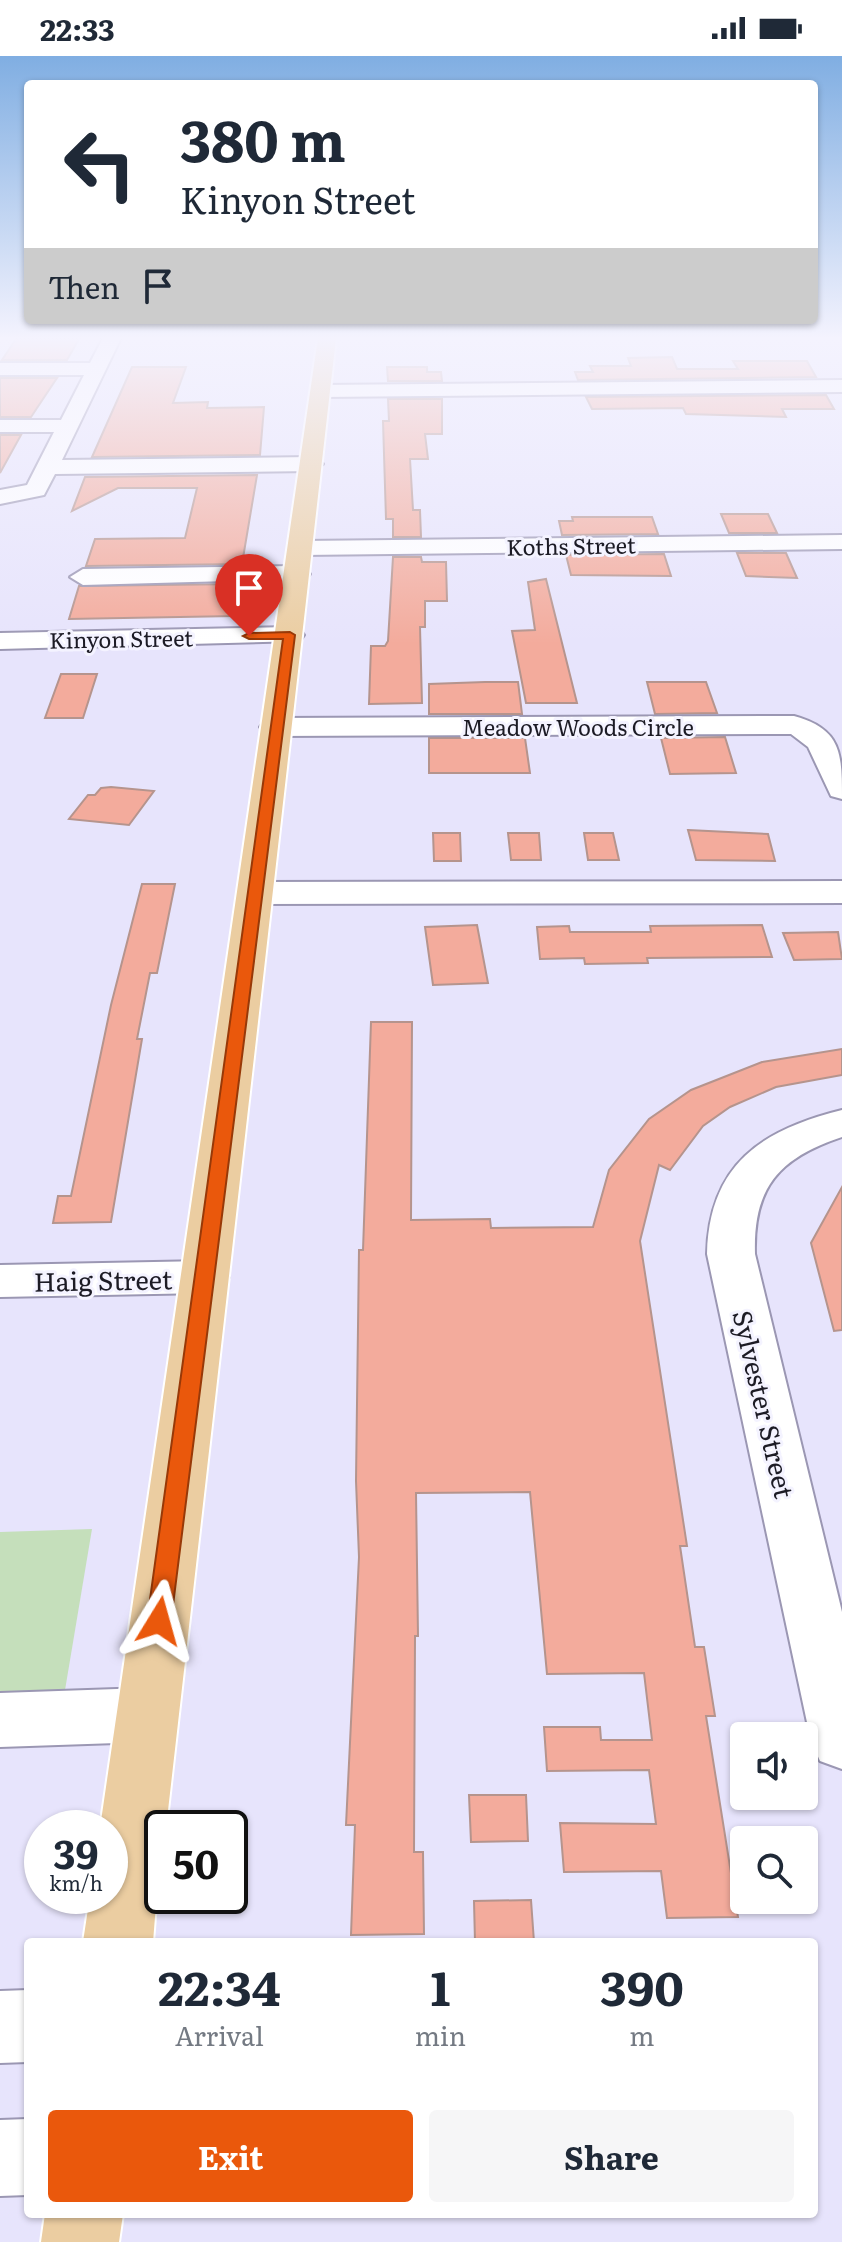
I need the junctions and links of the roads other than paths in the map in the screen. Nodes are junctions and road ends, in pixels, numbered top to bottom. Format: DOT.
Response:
graph roads {
  1 [pos="60,440"];
  2 [pos="315,440"];
  3 [pos="312,464"];
  4 [pos="46,467"];
  5 [pos="0,497"];
  6 [pos="842,542"];
  7 [pos="299,561"];
  8 [pos="83,577"];
  9 [pos="290,635"];
  10 [pos="0,641"];
  11 [pos="275,727"];
  12 [pos="842,789"];
  13 [pos="842,892"];
  14 [pos="255,893"];
  15 [pos="842,1123"];
  16 [pos="205,1277"];
  17 [pos="0,1281"];
  18 [pos="146,1715"];
  19 [pos="0,1720"];
  20 [pos="842,1741"];
  21 [pos="118,1938"];
  22 [pos="24,2026"];
  23 [pos="0,2027"];
  24 [pos="24,2157"];
  25 [pos="0,2158"];
  26 [pos="83,2218"];
  27 [pos="80,2242"];
  1 -- 4 [label="street"];
  2 -- 3 [label="main road"];
  3 -- 4 [label="street"];
  3 -- 7 [label="main road"];
  4 -- 5 [label="street"];
  6 -- 7 [label="street, Koths Street"];
  7 -- 8 [label="street, Koths Street"];
  7 -- 9 [label="main road"];
  9 -- 10 [label="street, Kinyon Street"];
  9 -- 11 [label="main road"];
  11 -- 12 [label="street, Meadow Woods Circle"];
  11 -- 14 [label="main road"];
  13 -- 14 [label="street"];
  14 -- 16 [label="main road"];
  15 -- 20 [label="street, Sylvester Street"];
  16 -- 17 [label="street, Haig Street"];
  16 -- 18 [label="main road"];
  18 -- 19 [label="street"];
  18 -- 21 [label="main road"];
  22 -- 23 [label="street"];
  24 -- 25 [label="street"];
  26 -- 27 [label="main road"];
}
